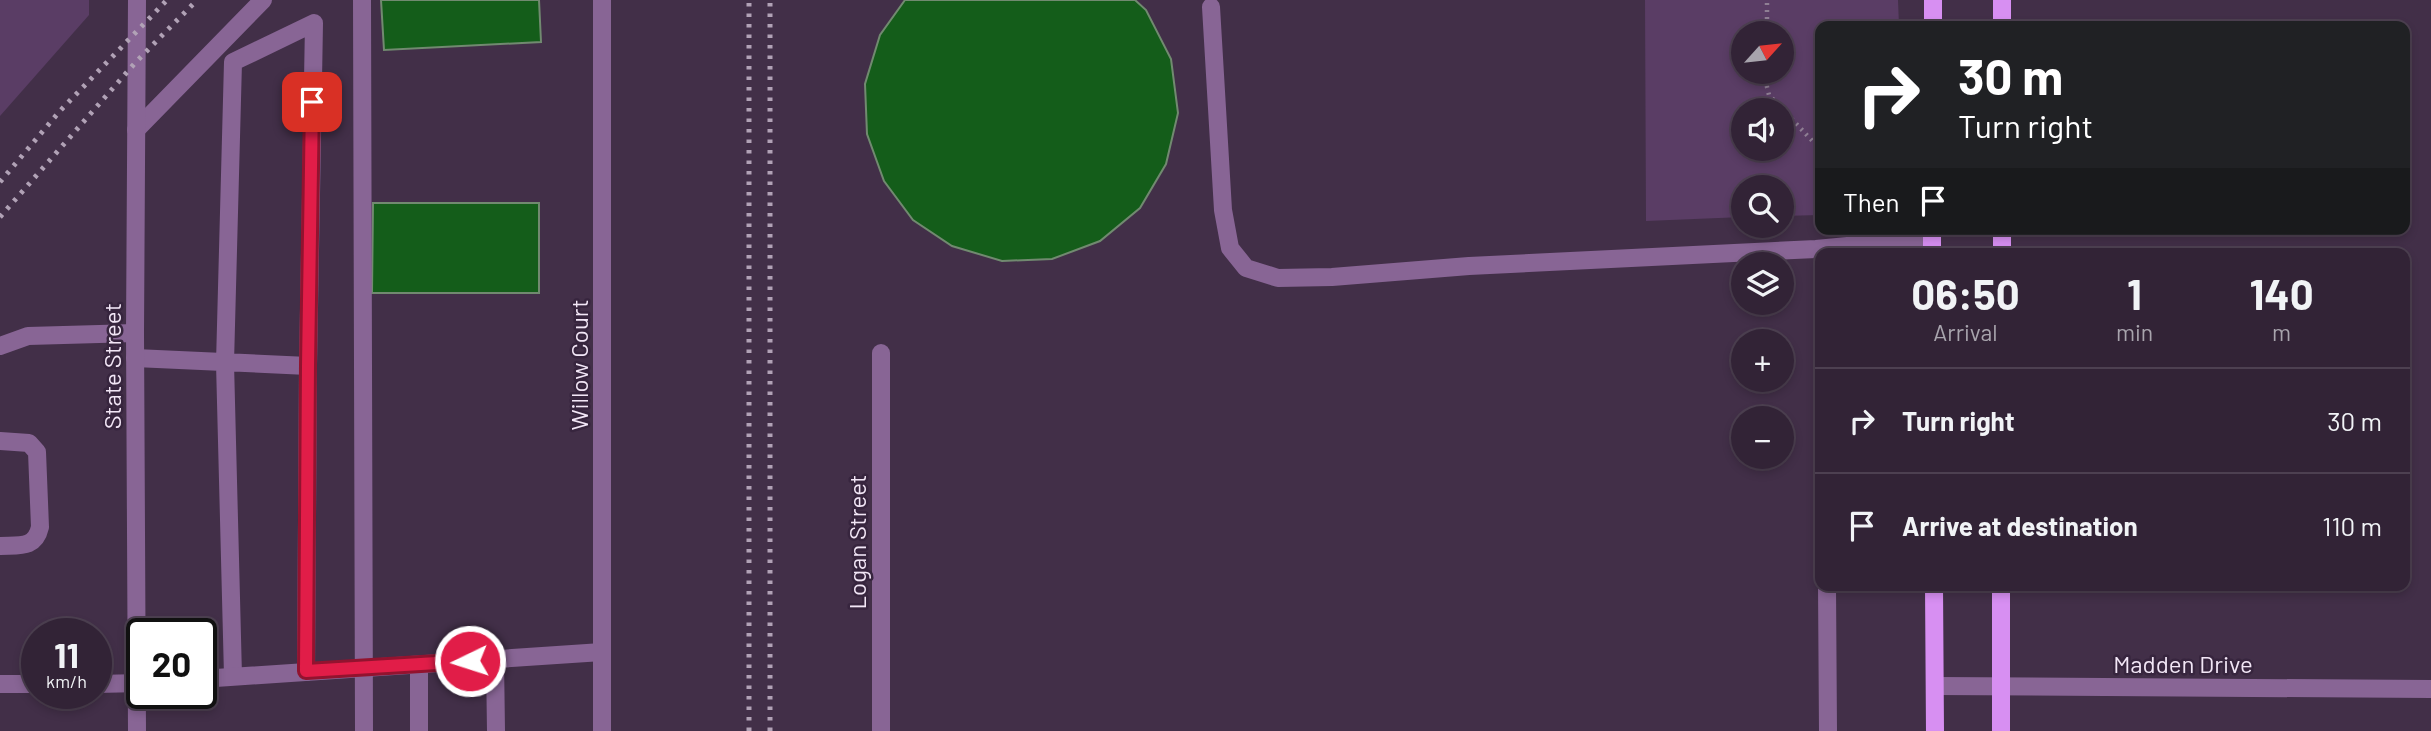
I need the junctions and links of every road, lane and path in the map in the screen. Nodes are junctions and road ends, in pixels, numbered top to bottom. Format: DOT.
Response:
graph roads {
  1 [pos="137,0"];
  2 [pos="263,0"];
  3 [pos="362,0"];
  4 [pos="602,0"];
  5 [pos="1767,0"];
  6 [pos="1933,0"];
  7 [pos="2002,0"];
  8 [pos="1211,7"];
  9 [pos="1766,21"];
  10 [pos="1933,21"];
  11 [pos="2002,21"];
  12 [pos="1768,84"];
  13 [pos="136,130"];
  14 [pos="1815,144"];
  15 [pos="1932,240"];
  16 [pos="1828,248"];
  17 [pos="1815,249"];
  18 [pos="135,332"];
  19 [pos="0,346"];
  20 [pos="881,353"];
  21 [pos="135,358"];
  22 [pos="225,363"];
  23 [pos="308,366"];
  24 [pos="0,441"];
  25 [pos="0,546"];
  26 [pos="1827,591"];
  27 [pos="1934,591"];
  28 [pos="2001,591"];
  29 [pos="138,618"];
  30 [pos="602,652"];
  31 [pos="495,660"];
  32 [pos="419,665"];
  33 [pos="364,669"];
  34 [pos="306,671"];
  35 [pos="233,676"];
  36 [pos="217,678"];
  37 [pos="0,684"];
  38 [pos="21,684"];
  39 [pos="1935,686"];
  40 [pos="2001,687"];
  41 [pos="2431,689"];
  42 [pos="137,709"];
  43 [pos="136,731"];
  44 [pos="364,731"];
  45 [pos="419,731"];
  46 [pos="496,731"];
  47 [pos="602,731"];
  48 [pos="881,731"];
  49 [pos="1828,731"];
  50 [pos="1935,731"];
  51 [pos="2001,731"];
  1 -- 13 [label="street, State Street"];
  2 -- 13 [label="street"];
  3 -- 33 [label="street"];
  4 -- 30 [label="street, Willow Court"];
  5 -- 9 [label="path"];
  6 -- 10 [label="main road"];
  7 -- 11 [label="main road"];
  8 -- 17 [label="street"];
  12 -- 14 [label="path"];
  13 -- 18 [label="street, State Street"];
  15 -- 16 [label="street"];
  18 -- 19 [label="street"];
  18 -- 21 [label="street, State Street"];
  20 -- 48 [label="street, Logan Street"];
  21 -- 22 [label="street"];
  21 -- 29 [label="street, State Street"];
  22 -- 23 [label="street"];
  22 -- 23 [label="street"];
  22 -- 35 [label="street"];
  23 -- 34 [label="street"];
  24 -- 25 [label="street"];
  26 -- 49 [label="street"];
  27 -- 39 [label="main road"];
  28 -- 40 [label="main road"];
  30 -- 31 [label="street"];
  30 -- 47 [label="street, Willow Court"];
  31 -- 32 [label="street"];
  31 -- 46 [label="street"];
  32 -- 33 [label="street"];
  32 -- 45 [label="street"];
  33 -- 34 [label="street"];
  33 -- 44 [label="street"];
  34 -- 35 [label="street"];
  35 -- 36 [label="street"];
  37 -- 38 [label="street"];
  39 -- 40 [label="street, Madden Drive"];
  39 -- 50 [label="main road"];
  40 -- 41 [label="street, Madden Drive"];
  40 -- 51 [label="main road"];
  42 -- 43 [label="street, State Street"];
}
